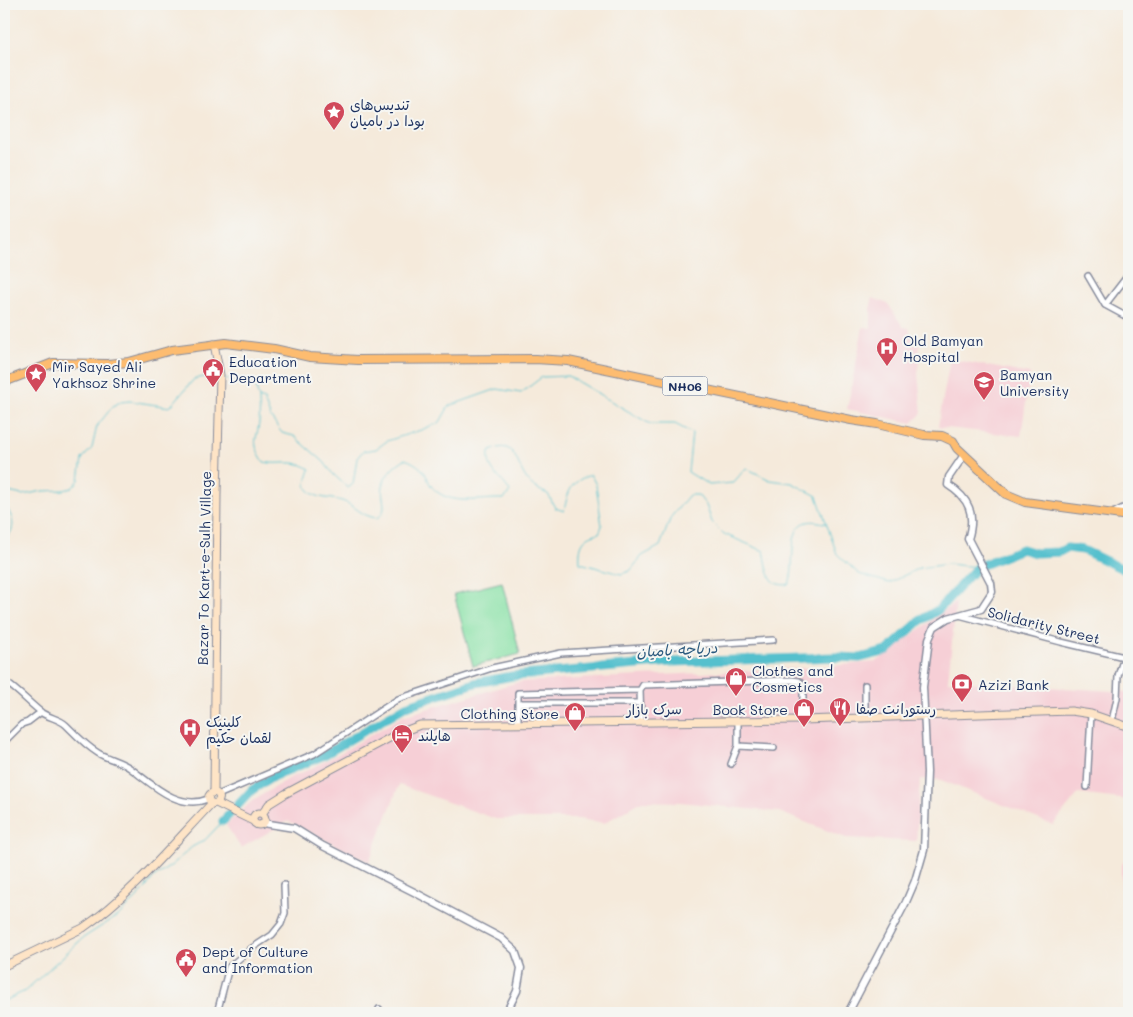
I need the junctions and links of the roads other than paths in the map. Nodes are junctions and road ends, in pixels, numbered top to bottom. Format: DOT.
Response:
graph roads {
  1 [pos="1129,274"];
  2 [pos="1088,276"];
  3 [pos="1105,304"];
  4 [pos="1129,318"];
  5 [pos="214,344"];
  6 [pos="4,382"];
  7 [pos="964,454"];
  8 [pos="1129,505"];
  9 [pos="1113,513"];
  10 [pos="1129,516"];
  11 [pos="958,615"];
  12 [pos="773,640"];
  13 [pos="1126,657"];
  14 [pos="4,681"];
  15 [pos="865,685"];
  16 [pos="640,690"];
  17 [pos="518,703"];
  18 [pos="640,703"];
  19 [pos="41,712"];
  20 [pos="1091,714"];
  21 [pos="923,717"];
  22 [pos="865,718"];
  23 [pos="738,720"];
  24 [pos="803,720"];
  25 [pos="1112,721"];
  26 [pos="641,722"];
  27 [pos="518,724"];
  28 [pos="1129,727"];
  29 [pos="4,742"];
  30 [pos="738,746"];
  31 [pos="774,748"];
  32 [pos="731,764"];
  33 [pos="1087,787"];
  34 [pos="215,799"];
  35 [pos="262,814"];
  36 [pos="253,818"];
  37 [pos="263,823"];
  38 [pos="284,885"];
  39 [pos="4,966"];
  40 [pos="217,1013"];
  41 [pos="506,1013"];
  42 [pos="848,1013"];
  1 -- 3 [label="street"];
  2 -- 3 [label="street"];
  3 -- 4 [label="street"];
  5 -- 6 [label="main road, NH06"];
  5 -- 7 [label="main road, NH06"];
  5 -- 34 [label="main road, Bazar To Kart-e-Sulh Village"];
  7 -- 9 [label="main road, NH06"];
  7 -- 11 [label="street"];
  8 -- 9 [label="street"];
  9 -- 10 [label="main road, NH06"];
  11 -- 13 [label="street, Solidarity Street"];
  11 -- 21 [label="street"];
  12 -- 34 [label="street"];
  13 -- 25 [label="street"];
  14 -- 19 [label="street"];
  15 -- 22 [label="street"];
  16 -- 17 [label="street"];
  16 -- 18 [label="street"];
  16 -- 24 [label="street"];
  17 -- 18 [label="street"];
  17 -- 27 [label="street"];
  18 -- 26 [label="street"];
  19 -- 29 [label="street"];
  19 -- 34 [label="street"];
  20 -- 21 [label="main road, سرک بازار"];
  20 -- 25 [label="main road, سرک بازار"];
  20 -- 33 [label="street"];
  21 -- 22 [label="main road, سرک بازار"];
  21 -- 42 [label="street"];
  22 -- 24 [label="main road, سرک بازار"];
  23 -- 24 [label="main road, سرک بازار"];
  23 -- 26 [label="main road, سرک بازار"];
  23 -- 30 [label="street"];
  25 -- 28 [label="main road, سرک بازار"];
  26 -- 27 [label="main road, سرک بازار"];
  27 -- 35 [label="main road, سرک بازار"];
  30 -- 31 [label="street"];
  30 -- 32 [label="street"];
  34 -- 36 [label="main road"];
  34 -- 39 [label="main road"];
  35 -- 36 [label="main road"];
  35 -- 37 [label="main road"];
  36 -- 37 [label="main road"];
  37 -- 41 [label="street"];
  38 -- 40 [label="street"];
}
